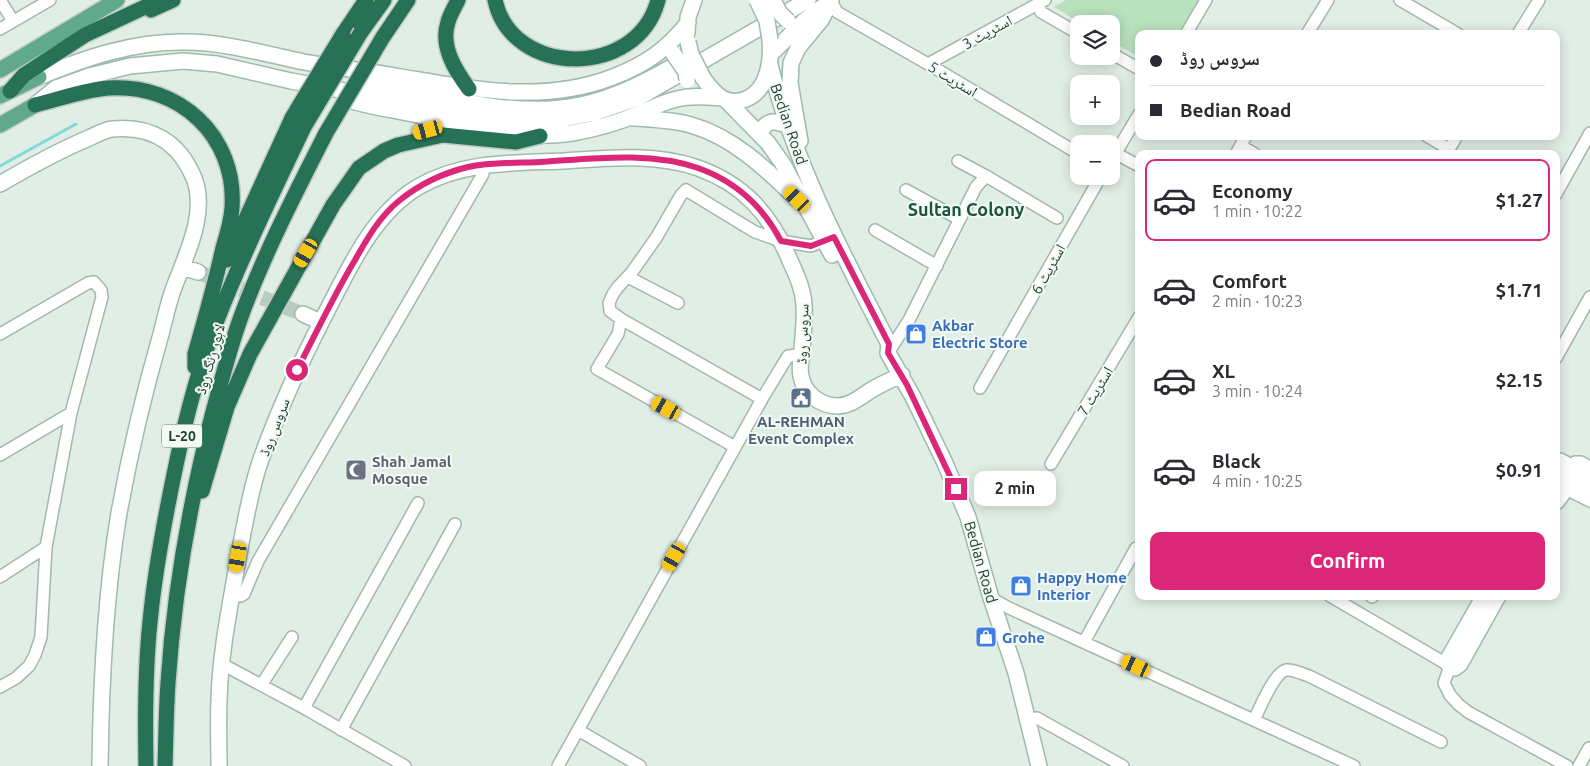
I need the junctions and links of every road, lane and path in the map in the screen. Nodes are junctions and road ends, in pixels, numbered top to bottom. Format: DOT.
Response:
graph roads {
  1 [pos="0,0"];
  2 [pos="50,0"];
  3 [pos="117,0"];
  4 [pos="160,0"];
  5 [pos="173,0"];
  6 [pos="366,0"];
  7 [pos="384,0"];
  8 [pos="408,0"];
  9 [pos="458,0"];
  10 [pos="495,0"];
  11 [pos="658,0"];
  12 [pos="687,0"];
  13 [pos="694,0"];
  14 [pos="757,0"];
  15 [pos="773,0"];
  16 [pos="789,0"];
  17 [pos="808,0"];
  18 [pos="1206,0"];
  19 [pos="1328,0"];
  20 [pos="1400,0"];
  21 [pos="1538,0"];
  22 [pos="830,2"];
  23 [pos="1042,2"];
  24 [pos="688,20"];
  25 [pos="13,22"];
  26 [pos="0,29"];
  27 [pos="1070,29"];
  28 [pos="1188,30"];
  29 [pos="1310,30"];
  30 [pos="1451,30"];
  31 [pos="1520,30"];
  32 [pos="770,53"];
  33 [pos="1120,58"];
  34 [pos="305,62"];
  35 [pos="928,64"];
  36 [pos="1135,66"];
  37 [pos="0,70"];
  38 [pos="39,77"];
  39 [pos="612,77"];
  40 [pos="291,81"];
  41 [pos="468,88"];
  42 [pos="5,93"];
  43 [pos="724,99"];
  44 [pos="35,105"];
  45 [pos="645,111"];
  46 [pos="630,117"];
  47 [pos="1135,121"];
  48 [pos="298,122"];
  49 [pos="0,124"];
  50 [pos="787,125"];
  51 [pos="1590,133"];
  52 [pos="759,134"];
  53 [pos="540,136"];
  54 [pos="1432,140"];
  55 [pos="1120,147"];
  56 [pos="1070,149"];
  57 [pos="1445,150"];
  58 [pos="798,151"];
  59 [pos="1120,159"];
  60 [pos="958,161"];
  61 [pos="482,165"];
  62 [pos="1135,165"];
  63 [pos="986,176"];
  64 [pos="0,184"];
  65 [pos="1096,185"];
  66 [pos="1560,187"];
  67 [pos="906,190"];
  68 [pos="808,209"];
  69 [pos="1057,218"];
  70 [pos="959,219"];
  71 [pos="875,230"];
  72 [pos="829,239"];
  73 [pos="781,241"];
  74 [pos="182,266"];
  75 [pos="937,266"];
  76 [pos="198,272"];
  77 [pos="628,277"];
  78 [pos="216,278"];
  79 [pos="1590,297"];
  80 [pos="678,303"];
  81 [pos="304,314"];
  82 [pos="621,319"];
  83 [pos="321,322"];
  84 [pos="1135,324"];
  85 [pos="0,334"];
  86 [pos="1560,351"];
  87 [pos="888,353"];
  88 [pos="801,356"];
  89 [pos="902,375"];
  90 [pos="195,388"];
  91 [pos="980,388"];
  92 [pos="762,399"];
  93 [pos="71,413"];
  94 [pos="735,448"];
  95 [pos="0,455"];
  96 [pos="1051,464"];
  97 [pos="1590,468"];
  98 [pos="1561,477"];
  99 [pos="1590,491"];
  100 [pos="1590,501"];
  101 [pos="418,503"];
  102 [pos="455,524"];
  103 [pos="185,537"];
  104 [pos="46,547"];
  105 [pos="1135,550"];
  106 [pos="0,577"];
  107 [pos="232,596"];
  108 [pos="991,598"];
  109 [pos="1337,600"];
  110 [pos="1482,600"];
  111 [pos="1496,600"];
  112 [pos="292,636"];
  113 [pos="1084,642"];
  114 [pos="222,664"];
  115 [pos="1450,666"];
  116 [pos="262,684"];
  117 [pos="0,687"];
  118 [pos="304,708"];
  119 [pos="1028,719"];
  120 [pos="1254,720"];
  121 [pos="341,730"];
  122 [pos="578,730"];
  123 [pos="1441,742"];
  124 [pos="1589,748"];
  125 [pos="100,766"];
  126 [pos="146,766"];
  127 [pos="165,766"];
  128 [pos="219,766"];
  129 [pos="405,766"];
  130 [pos="558,766"];
  131 [pos="640,766"];
  132 [pos="1039,766"];
  133 [pos="1123,766"];
  134 [pos="1354,766"];
  135 [pos="1567,766"];
  136 [pos="1579,766"];
  1 -- 25 [label="street"];
  2 -- 25 [label="street"];
  3 -- 37 [label="main road"];
  4 -- 42 [label="highway"];
  5 -- 38 [label="highway"];
  6 -- 48 [label="highway, bridge"];
  7 -- 48 [label="highway, لاہور رنگ روڈ / L-20, bridge"];
  8 -- 103 [label="highway, لاہور رنگ روڈ / L-20, bridge"];
  9 -- 41 [label="highway"];
  10 -- 11 [label="highway"];
  12 -- 24 [label="main road"];
  13 -- 24 [label="main road"];
  14 -- 32 [label="main road, Bedian Road, bridge"];
  15 -- 22 [label="main road, bridge"];
  16 -- 34 [label="main road"];
  17 -- 40 [label="main road"];
  18 -- 28 [label="street"];
  19 -- 29 [label="street"];
  20 -- 30 [label="street"];
  21 -- 31 [label="street"];
  22 -- 32 [label="main road"];
  22 -- 35 [label="street, اسٹریٹ 5"];
  22 -- 58 [label="main road"];
  23 -- 27 [label="street"];
  23 -- 35 [label="street, اسٹریٹ 3"];
  24 -- 39 [label="main road"];
  24 -- 43 [label="main road, bridge"];
  25 -- 26 [label="street"];
  32 -- 43 [label="main road"];
  32 -- 50 [label="main road, Bedian Road"];
  33 -- 36 [label="street"];
  34 -- 38 [label="main road"];
  34 -- 41 [label="main road"];
  35 -- 56 [label="street, اسٹریٹ 5"];
  38 -- 42 [label="main road"];
  39 -- 41 [label="main road"];
  39 -- 45 [label="main road, bridge"];
  40 -- 44 [label="main road"];
  40 -- 53 [label="main road"];
  43 -- 45 [label="main road"];
  43 -- 52 [label="main road"];
  44 -- 49 [label="main road"];
  44 -- 78 [label="highway"];
  45 -- 46 [label="main road"];
  46 -- 53 [label="main road"];
  46 -- 68 [label="main road"];
  47 -- 55 [label="street"];
  48 -- 78 [label="highway"];
  48 -- 90 [label="highway, لاہور رنگ روڈ / L-20"];
  50 -- 52 [label="main road"];
  50 -- 58 [label="main road, Bedian Road"];
  51 -- 66 [label="street"];
  52 -- 68 [label="main road"];
  53 -- 103 [label="highway"];
  54 -- 57 [label="street"];
  58 -- 72 [label="main road, Bedian Road"];
  59 -- 62 [label="street"];
  60 -- 63 [label="street"];
  61 -- 73 [label="main road, سروس روڈ"];
  61 -- 83 [label="main road, سروس روڈ"];
  61 -- 107 [label="street"];
  63 -- 69 [label="street"];
  63 -- 70 [label="street"];
  64 -- 74 [label="main road"];
  65 -- 91 [label="street, اسٹریٹ 6"];
  67 -- 70 [label="street"];
  68 -- 72 [label="main road"];
  70 -- 75 [label="street"];
  71 -- 75 [label="street"];
  72 -- 73 [label="street"];
  72 -- 87 [label="main road, Bedian Road"];
  73 -- 77 [label="street"];
  73 -- 88 [label="main road, سروس روڈ"];
  74 -- 76 [label="main road"];
  74 -- 125 [label="main road"];
  75 -- 87 [label="street"];
  77 -- 80 [label="street"];
  77 -- 82 [label="street"];
  78 -- 90 [label="highway"];
  79 -- 86 [label="street"];
  81 -- 83 [label="main road"];
  82 -- 92 [label="street"];
  82 -- 94 [label="street"];
  83 -- 107 [label="main road, سروس روڈ"];
  84 -- 96 [label="street, اسٹریٹ 7"];
  85 -- 93 [label="street"];
  87 -- 89 [label="main road, Bedian Road"];
  88 -- 89 [label="main road, سروس روڈ"];
  88 -- 92 [label="street"];
  89 -- 108 [label="main road, Bedian Road"];
  90 -- 126 [label="highway, لاہور رنگ روڈ / L-20"];
  92 -- 94 [label="street"];
  93 -- 95 [label="street"];
  93 -- 104 [label="street"];
  94 -- 122 [label="street"];
  97 -- 98 [label="main road"];
  98 -- 99 [label="main road"];
  98 -- 100 [label="street"];
  101 -- 118 [label="street"];
  102 -- 121 [label="street"];
  103 -- 127 [label="highway, لاہور رنگ روڈ / L-20"];
  104 -- 106 [label="street"];
  104 -- 117 [label="street"];
  105 -- 113 [label="street"];
  107 -- 114 [label="main road, سروس روڈ"];
  108 -- 113 [label="street"];
  108 -- 119 [label="main road, Bedian Road"];
  109 -- 115 [label="street"];
  110 -- 115 [label="main road"];
  111 -- 115 [label="main road"];
  112 -- 116 [label="street"];
  113 -- 120 [label="street"];
  114 -- 116 [label="street"];
  114 -- 128 [label="main road, سروس روڈ"];
  115 -- 135 [label="street"];
  116 -- 118 [label="street"];
  118 -- 121 [label="street"];
  119 -- 132 [label="main road, Bedian Road"];
  119 -- 133 [label="street"];
  120 -- 123 [label="street"];
  120 -- 134 [label="street"];
  121 -- 129 [label="street"];
  122 -- 130 [label="street"];
  122 -- 131 [label="street"];
  124 -- 136 [label="street"];
}
